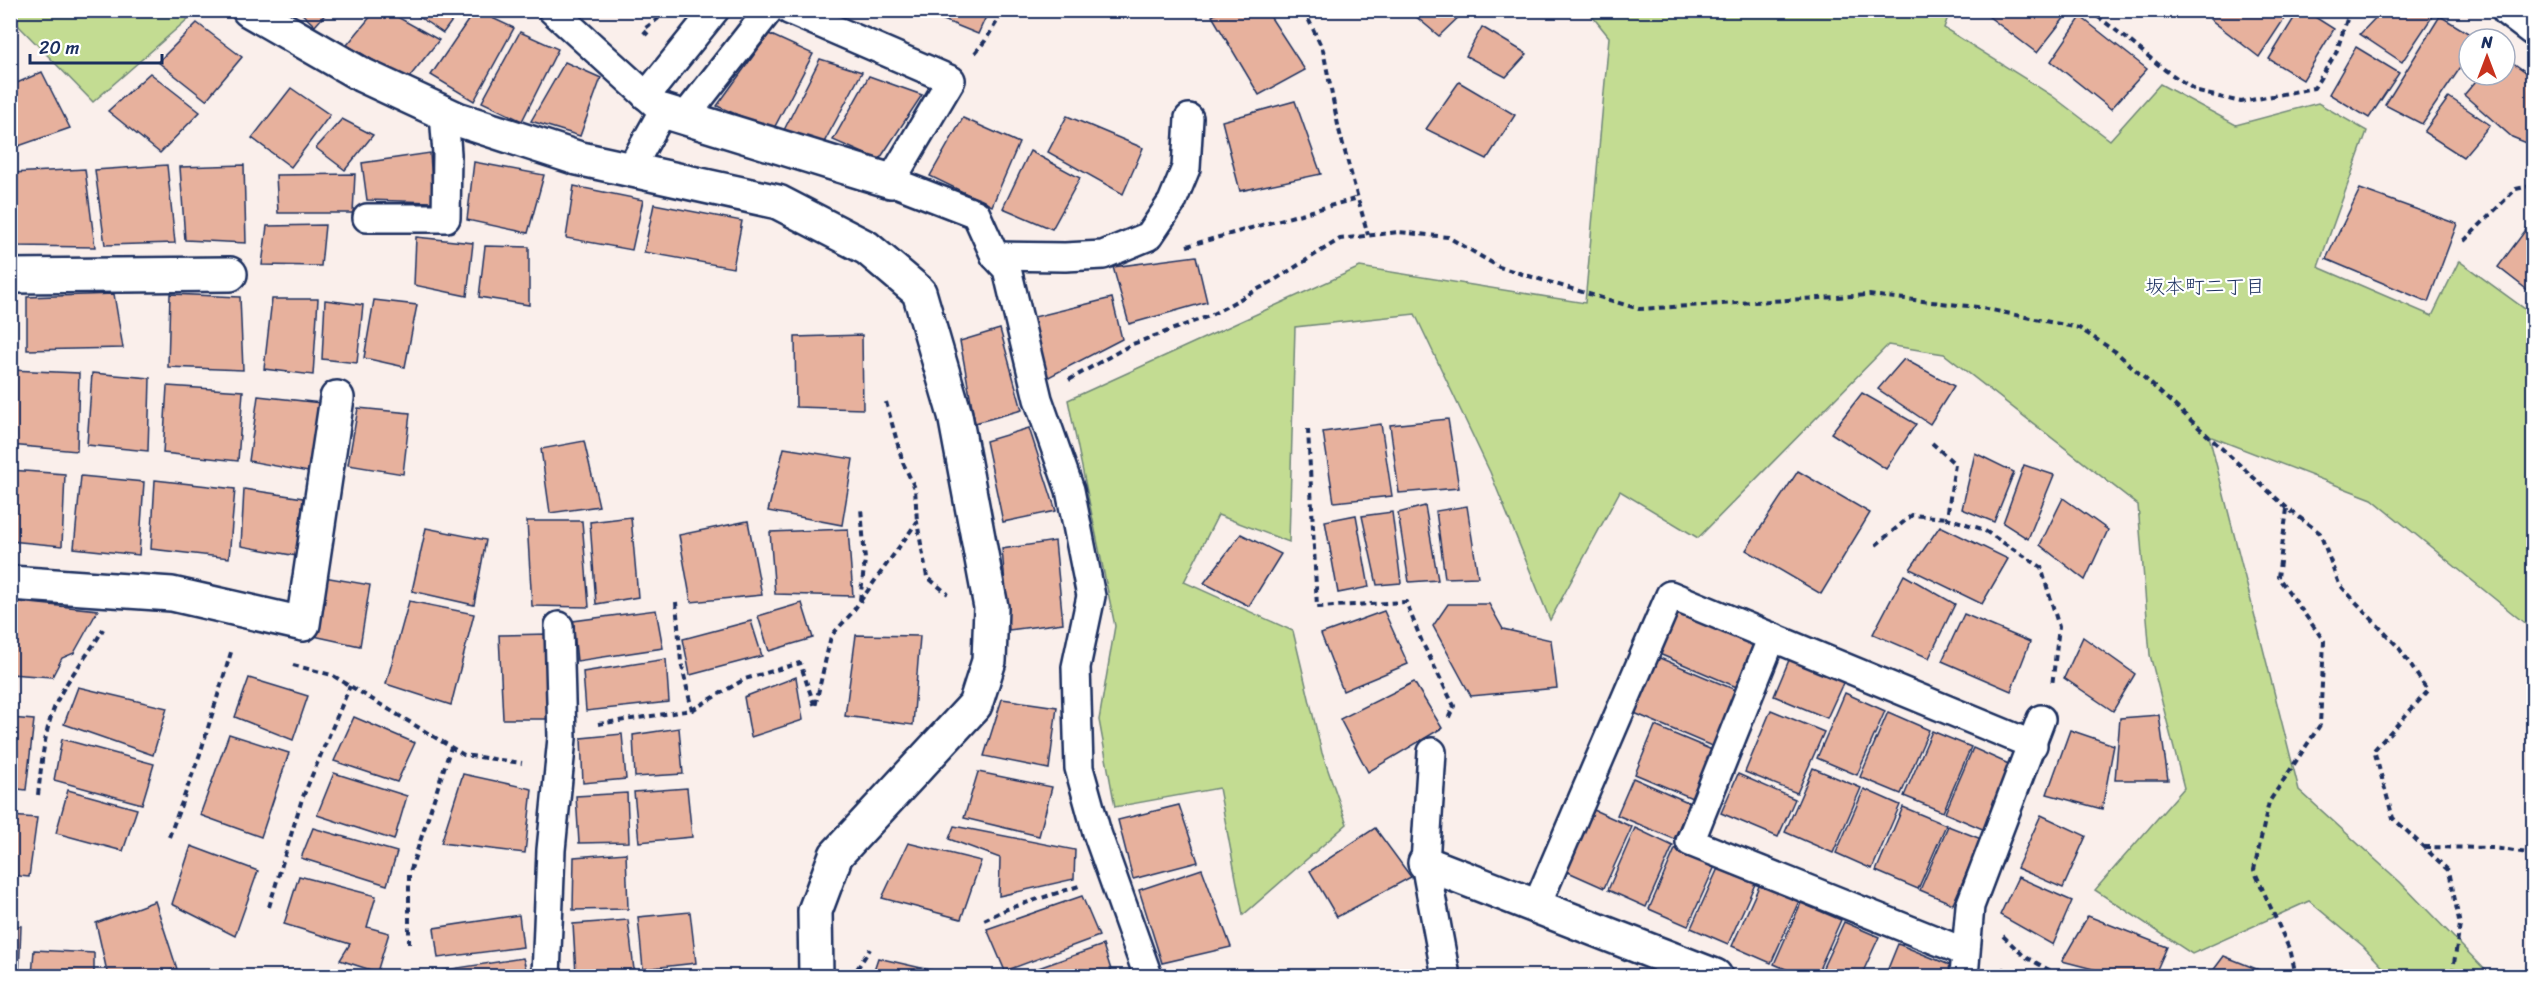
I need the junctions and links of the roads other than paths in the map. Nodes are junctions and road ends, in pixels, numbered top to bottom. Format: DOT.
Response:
graph roads {
  1 [pos="249,10"];
  2 [pos="552,10"];
  3 [pos="715,10"];
  4 [pos="769,10"];
  5 [pos="789,10"];
  6 [pos="2509,10"];
  7 [pos="2534,29"];
  8 [pos="664,108"];
  9 [pos="444,113"];
  10 [pos="1189,118"];
  11 [pos="630,170"];
  12 [pos="891,181"];
  13 [pos="367,218"];
  14 [pos="995,256"];
  15 [pos="230,274"];
  16 [pos="10,276"];
  17 [pos="337,398"];
  18 [pos="10,583"];
  19 [pos="559,626"];
  20 [pos="1772,637"];
  21 [pos="2041,719"];
  22 [pos="2033,745"];
  23 [pos="1432,752"];
  24 [pos="1425,863"];
  25 [pos="1536,906"];
  26 [pos="1965,964"];
  27 [pos="546,976"];
  28 [pos="816,976"];
  29 [pos="1148,976"];
  30 [pos="1446,976"];
  31 [pos="1715,976"];
  1 -- 9 [label="street"];
  2 -- 8 [label="lane"];
  3 -- 8 [label="lane"];
  4 -- 8 [label="lane"];
  5 -- 12 [label="lane"];
  6 -- 7 [label="street"];
  8 -- 11 [label="lane"];
  8 -- 12 [label="street"];
  9 -- 11 [label="street"];
  9 -- 13 [label="lane"];
  10 -- 14 [label="lane"];
  11 -- 28 [label="street"];
  12 -- 14 [label="lane"];
  14 -- 29 [label="lane"];
  15 -- 16 [label="street"];
  17 -- 18 [label="street"];
  19 -- 27 [label="lane"];
  20 -- 22 [label="lane"];
  20 -- 25 [label="lane"];
  20 -- 26 [label="lane"];
  21 -- 22 [label="lane"];
  22 -- 26 [label="lane"];
  23 -- 24 [label="lane"];
  24 -- 25 [label="street"];
  24 -- 30 [label="lane"];
  25 -- 31 [label="street"];
}
